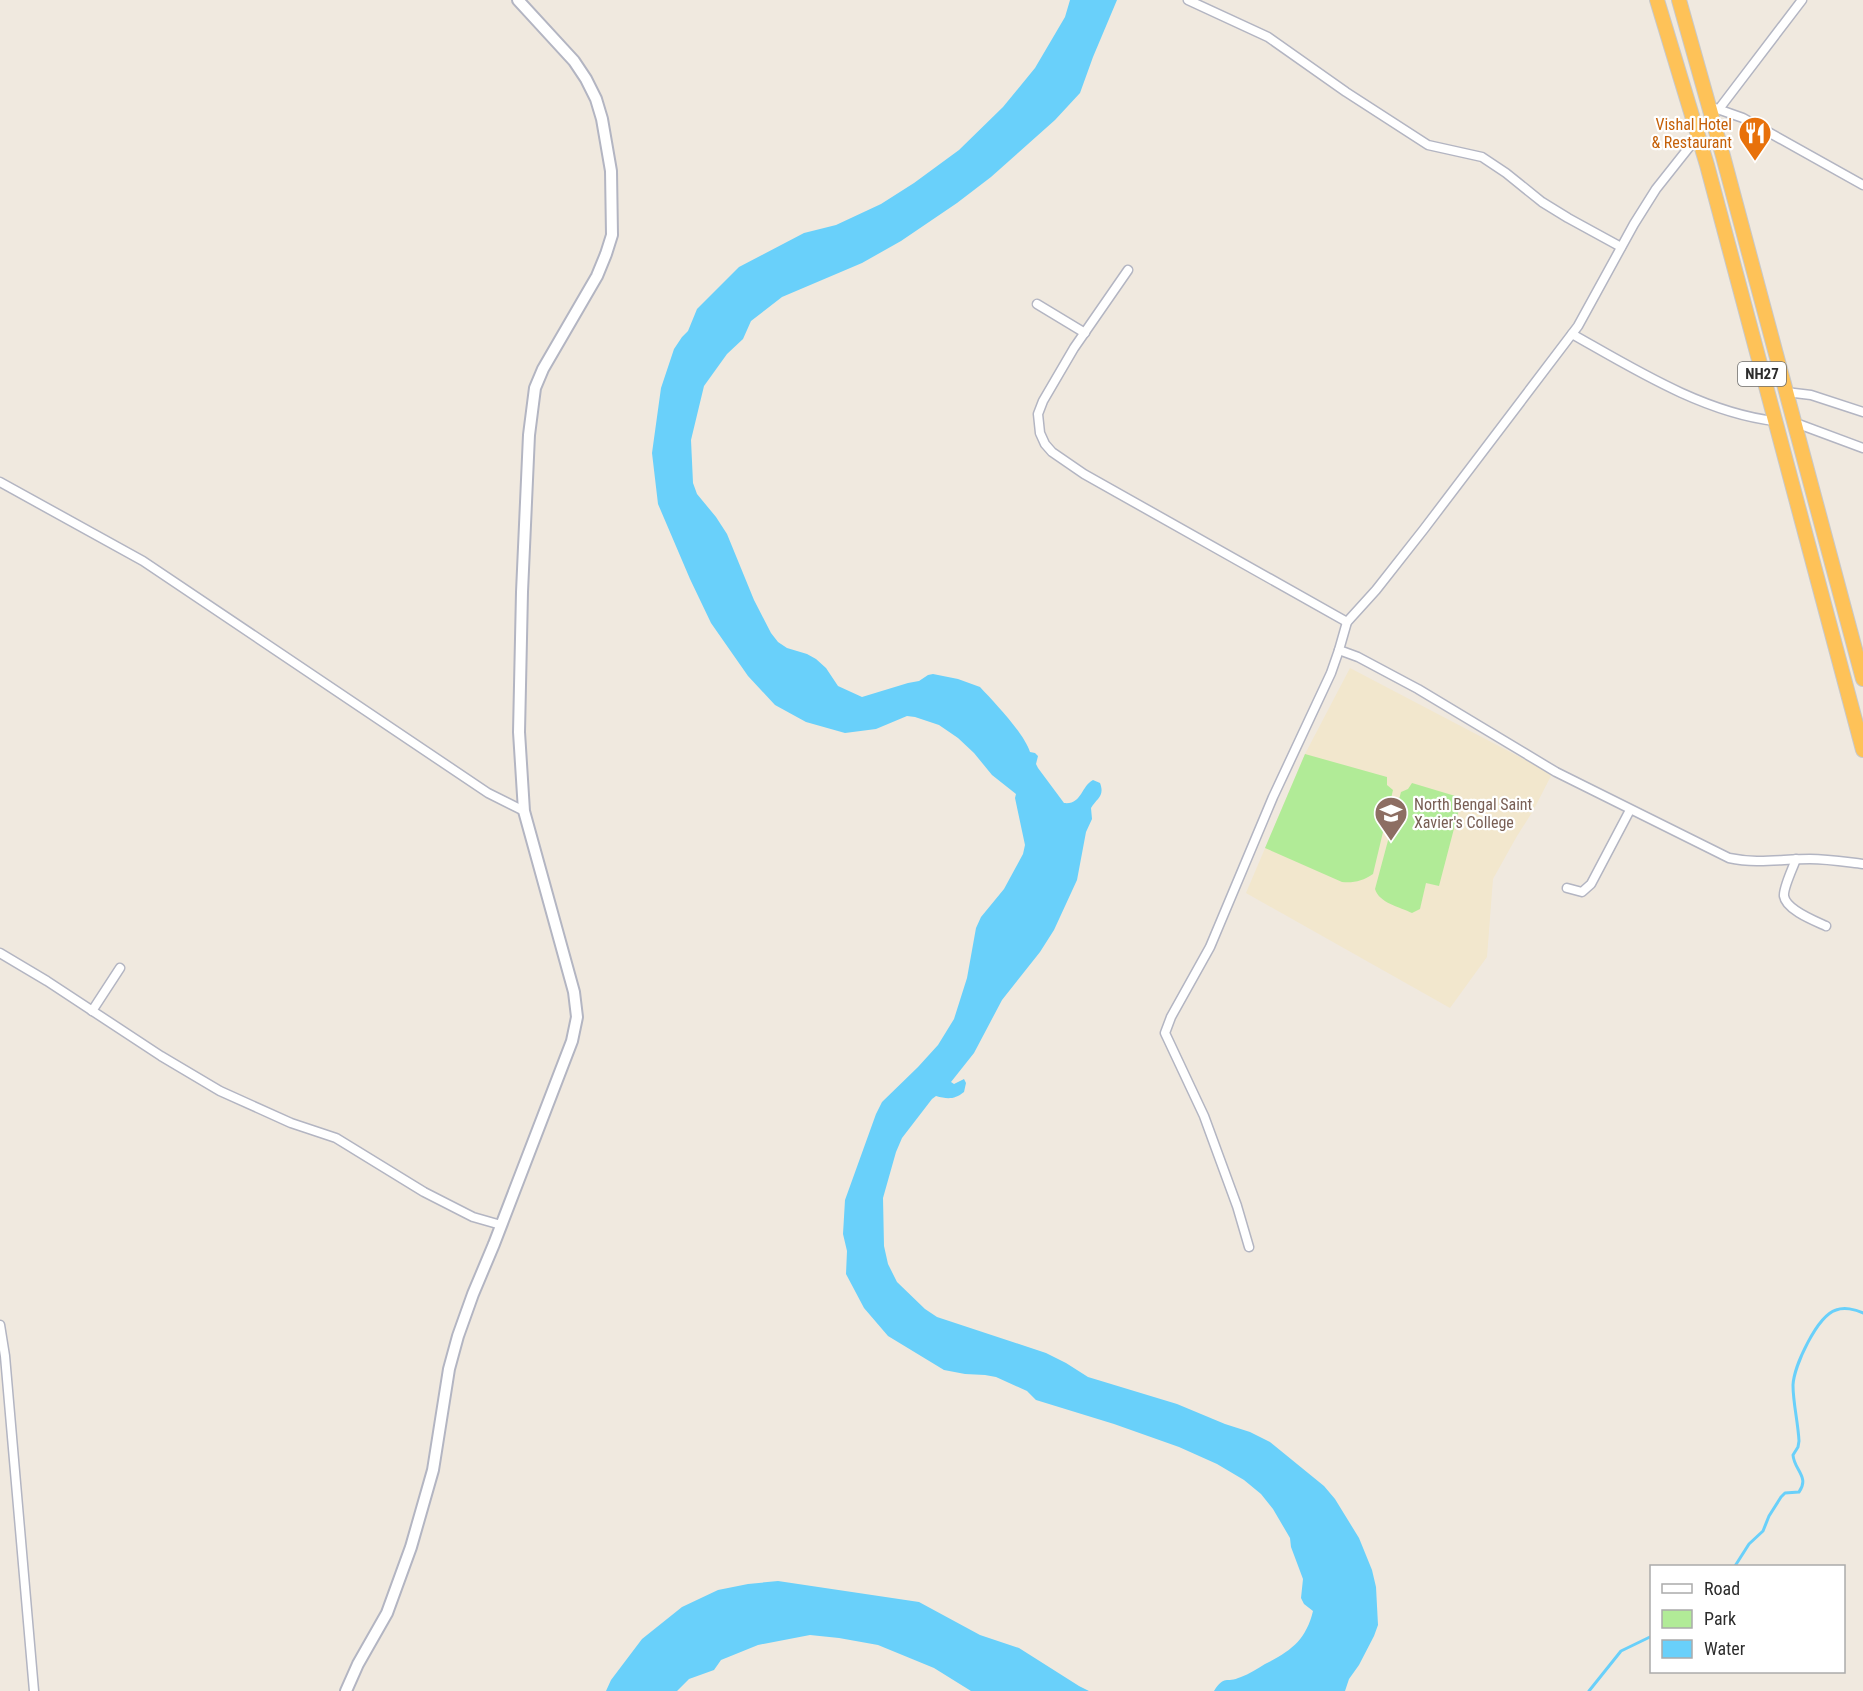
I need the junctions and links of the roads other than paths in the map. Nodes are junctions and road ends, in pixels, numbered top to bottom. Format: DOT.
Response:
graph roads {
  1 [pos="518,0"];
  2 [pos="1188,0"];
  3 [pos="1657,0"];
  4 [pos="1679,0"];
  5 [pos="1802,0"];
  6 [pos="1714,107"];
  7 [pos="1698,136"];
  8 [pos="1863,184"];
  9 [pos="1621,248"];
  10 [pos="1128,270"];
  11 [pos="1037,304"];
  12 [pos="1085,333"];
  13 [pos="1572,334"];
  14 [pos="1786,392"];
  15 [pos="1863,412"];
  16 [pos="1775,421"];
  17 [pos="1793,422"];
  18 [pos="1863,448"];
  19 [pos="0,482"];
  20 [pos="1347,622"];
  21 [pos="1339,650"];
  22 [pos="1863,679"];
  23 [pos="1863,750"];
  24 [pos="1630,810"];
  25 [pos="524,811"];
  26 [pos="1796,860"];
  27 [pos="1863,864"];
  28 [pos="1568,888"];
  29 [pos="1826,926"];
  30 [pos="0,953"];
  31 [pos="120,968"];
  32 [pos="92,1011"];
  33 [pos="501,1225"];
  34 [pos="1249,1247"];
  35 [pos="0,1325"];
  36 [pos="34,1691"];
  37 [pos="346,1691"];
  1 -- 25 [label="street"];
  2 -- 9 [label="street"];
  3 -- 7 [label="highway, NH27"];
  4 -- 6 [label="highway, NH27"];
  5 -- 6 [label="street"];
  6 -- 8 [label="street"];
  6 -- 14 [label="highway, NH27"];
  7 -- 9 [label="street"];
  7 -- 16 [label="highway, NH27"];
  9 -- 13 [label="street"];
  10 -- 12 [label="street"];
  11 -- 12 [label="street"];
  12 -- 20 [label="street"];
  13 -- 16 [label="street"];
  13 -- 20 [label="street"];
  14 -- 15 [label="street"];
  14 -- 17 [label="highway, NH27"];
  16 -- 23 [label="highway, NH27"];
  17 -- 18 [label="street"];
  17 -- 22 [label="highway, NH27"];
  19 -- 25 [label="street"];
  20 -- 21 [label="street"];
  21 -- 24 [label="street"];
  21 -- 34 [label="street"];
  24 -- 26 [label="street"];
  24 -- 28 [label="street"];
  25 -- 33 [label="street"];
  26 -- 27 [label="street"];
  26 -- 29 [label="street"];
  30 -- 32 [label="street"];
  31 -- 32 [label="street"];
  32 -- 33 [label="street"];
  33 -- 37 [label="street"];
  35 -- 36 [label="street"];
}
